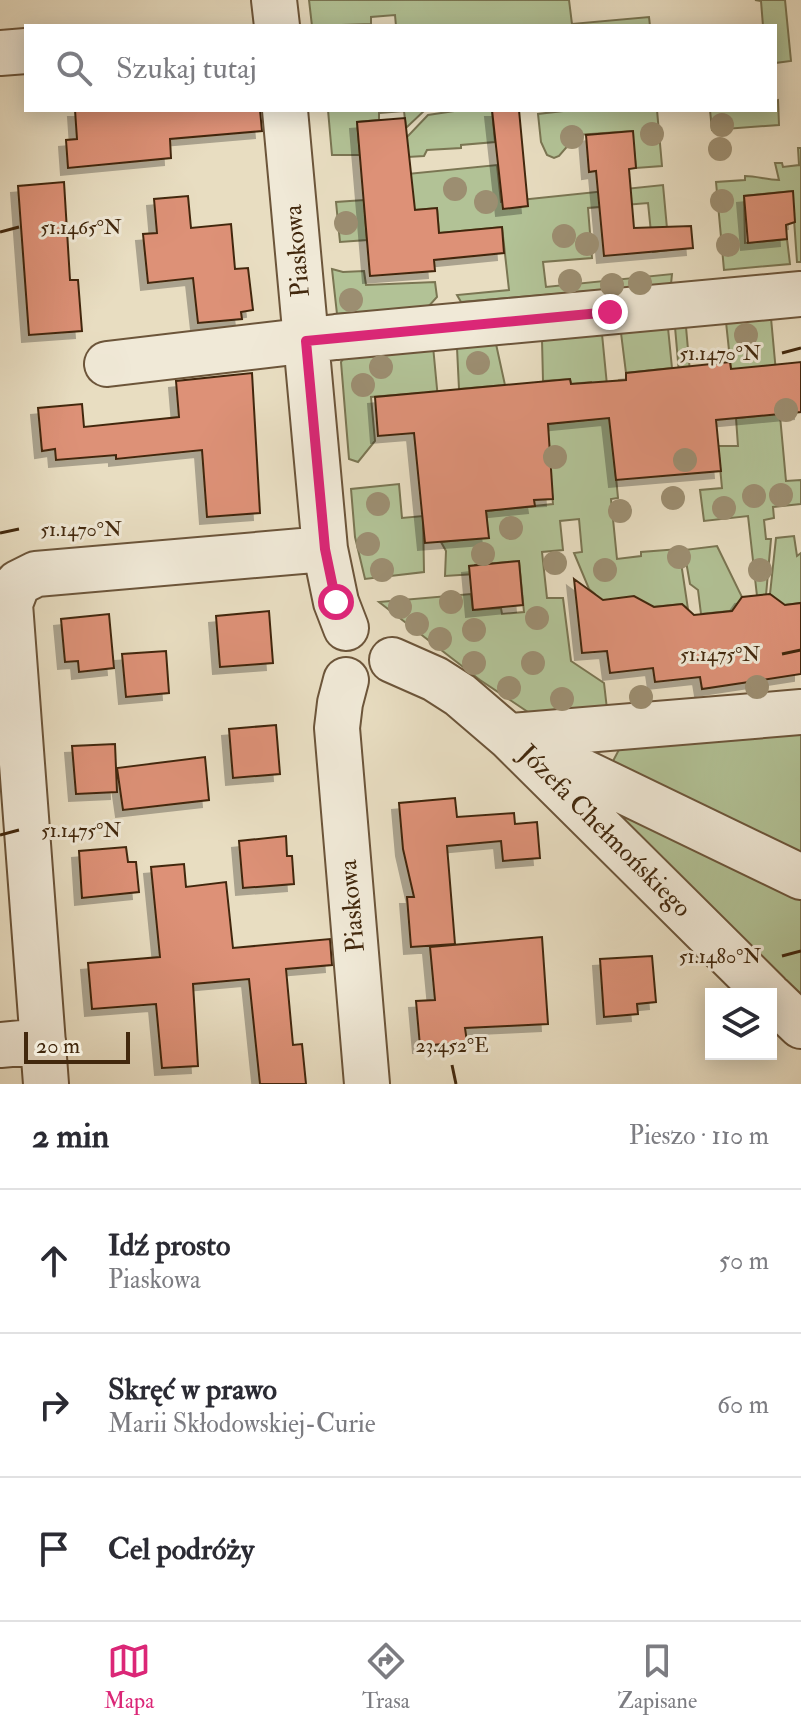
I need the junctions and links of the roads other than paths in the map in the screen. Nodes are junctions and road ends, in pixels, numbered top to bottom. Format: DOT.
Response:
graph roads {
  1 [pos="274,0"];
  2 [pos="277,24"];
  3 [pos="24,51"];
  4 [pos="0,53"];
  5 [pos="285,112"];
  6 [pos="801,294"];
  7 [pos="306,341"];
  8 [pos="107,364"];
  9 [pos="325,549"];
  10 [pos="346,628"];
  11 [pos="6,648"];
  12 [pos="392,660"];
  13 [pos="346,680"];
  14 [pos="801,712"];
  15 [pos="509,737"];
  16 [pos="801,877"];
  17 [pos="763,988"];
  18 [pos="777,1002"];
  19 [pos="801,1026"];
  20 [pos="43,1041"];
  21 [pos="0,1045"];
  22 [pos="46,1084"];
  23 [pos="367,1084"];
  1 -- 2 [label="street"];
  3 -- 4 [label="street"];
  5 -- 7 [label="street, Piaskowa"];
  6 -- 7 [label="street"];
  7 -- 8 [label="street"];
  7 -- 9 [label="street, Piaskowa"];
  9 -- 10 [label="street, Piaskowa"];
  9 -- 11 [label="street"];
  10 -- 12 [label="street"];
  10 -- 13 [label="street"];
  11 -- 20 [label="street"];
  12 -- 13 [label="street"];
  12 -- 15 [label="street, Józefa Chełmońskiego"];
  13 -- 23 [label="street, Piaskowa"];
  14 -- 15 [label="street, Józefa Chełmońskiego"];
  15 -- 16 [label="street"];
  15 -- 17 [label="street, Józefa Chełmońskiego"];
  18 -- 19 [label="street, Józefa Chełmońskiego"];
  20 -- 21 [label="street"];
  20 -- 22 [label="street"];
}
